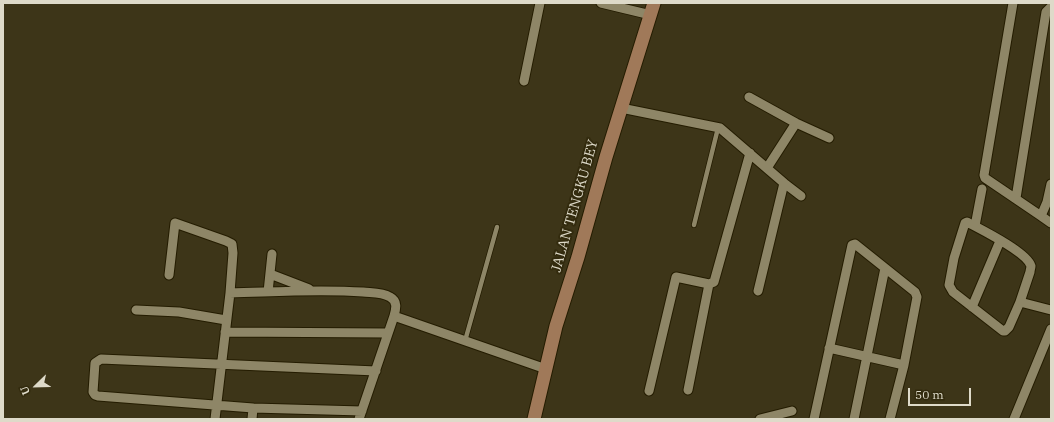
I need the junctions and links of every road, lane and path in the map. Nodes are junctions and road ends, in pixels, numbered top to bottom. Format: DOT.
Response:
graph roads {
  1 [pos="540,3"];
  2 [pos="601,3"];
  3 [pos="1013,3"];
  4 [pos="1051,7"];
  5 [pos="652,9"];
  6 [pos="524,81"];
  7 [pos="748,97"];
  8 [pos="621,108"];
  9 [pos="796,123"];
  10 [pos="718,128"];
  11 [pos="829,138"];
  12 [pos="750,153"];
  13 [pos="767,168"];
  14 [pos="784,183"];
  15 [pos="1051,184"];
  16 [pos="982,188"];
  17 [pos="801,196"];
  18 [pos="1016,198"];
  19 [pos="1041,216"];
  20 [pos="1051,223"];
  21 [pos="694,225"];
  22 [pos="975,226"];
  23 [pos="497,227"];
  24 [pos="1000,241"];
  25 [pos="272,254"];
  26 [pos="885,268"];
  27 [pos="270,274"];
  28 [pos="169,275"];
  29 [pos="709,284"];
  30 [pos="312,291"];
  31 [pos="758,291"];
  32 [pos="268,292"];
  33 [pos="230,293"];
  34 [pos="1020,302"];
  35 [pos="972,307"];
  36 [pos="136,310"];
  37 [pos="1051,310"];
  38 [pos="394,316"];
  39 [pos="226,320"];
  40 [pos="1051,329"];
  41 [pos="225,332"];
  42 [pos="388,333"];
  43 [pos="465,341"];
  44 [pos="829,348"];
  45 [pos="866,357"];
  46 [pos="221,365"];
  47 [pos="904,365"];
  48 [pos="546,369"];
  49 [pos="376,371"];
  50 [pos="688,390"];
  51 [pos="649,391"];
  52 [pos="216,404"];
  53 [pos="253,408"];
  54 [pos="792,411"];
  55 [pos="323,414"];
  56 [pos="360,415"];
  57 [pos="215,419"];
  58 [pos="252,419"];
  59 [pos="534,419"];
  60 [pos="764,419"];
  61 [pos="814,419"];
  62 [pos="854,419"];
  63 [pos="890,419"];
  64 [pos="1014,419"];
  1 -- 6 [label="street"];
  2 -- 5 [label="street"];
  3 -- 18 [label="street"];
  4 -- 18 [label="street"];
  5 -- 8 [label="main road, JALAN TENGKU BEY"];
  7 -- 9 [label="street"];
  8 -- 10 [label="street"];
  8 -- 48 [label="main road, JALAN TENGKU BEY"];
  9 -- 11 [label="street"];
  9 -- 13 [label="street"];
  10 -- 12 [label="street"];
  10 -- 21 [label="lane"];
  12 -- 13 [label="street"];
  12 -- 29 [label="street"];
  13 -- 14 [label="street"];
  14 -- 17 [label="street"];
  14 -- 31 [label="street"];
  15 -- 19 [label="street"];
  16 -- 22 [label="street"];
  18 -- 19 [label="street"];
  19 -- 20 [label="street"];
  22 -- 24 [label="street"];
  22 -- 35 [label="street"];
  23 -- 43 [label="lane"];
  24 -- 34 [label="street"];
  24 -- 35 [label="street"];
  25 -- 27 [label="street"];
  26 -- 44 [label="street"];
  26 -- 45 [label="street"];
  26 -- 47 [label="street"];
  27 -- 30 [label="street"];
  27 -- 32 [label="street"];
  28 -- 33 [label="street"];
  29 -- 50 [label="street"];
  29 -- 51 [label="street"];
  30 -- 32 [label="street"];
  30 -- 38 [label="street"];
  32 -- 33 [label="street"];
  33 -- 39 [label="street"];
  34 -- 35 [label="street"];
  34 -- 37 [label="street"];
  36 -- 39 [label="street"];
  38 -- 42 [label="street"];
  38 -- 43 [label="street"];
  39 -- 41 [label="street"];
  40 -- 64 [label="street"];
  41 -- 42 [label="street"];
  41 -- 46 [label="street"];
  42 -- 49 [label="street"];
  43 -- 48 [label="street"];
  44 -- 45 [label="street"];
  44 -- 61 [label="street"];
  45 -- 47 [label="street"];
  45 -- 62 [label="street"];
  46 -- 49 [label="street"];
  46 -- 52 [label="street"];
  46 -- 52 [label="street"];
  47 -- 63 [label="street"];
  48 -- 59 [label="main road, JALAN TENGKU BEY"];
  49 -- 56 [label="street"];
  52 -- 53 [label="street"];
  52 -- 57 [label="street"];
  53 -- 55 [label="street"];
  53 -- 58 [label="street"];
  54 -- 60 [label="street"];
  55 -- 56 [label="street"];
}
